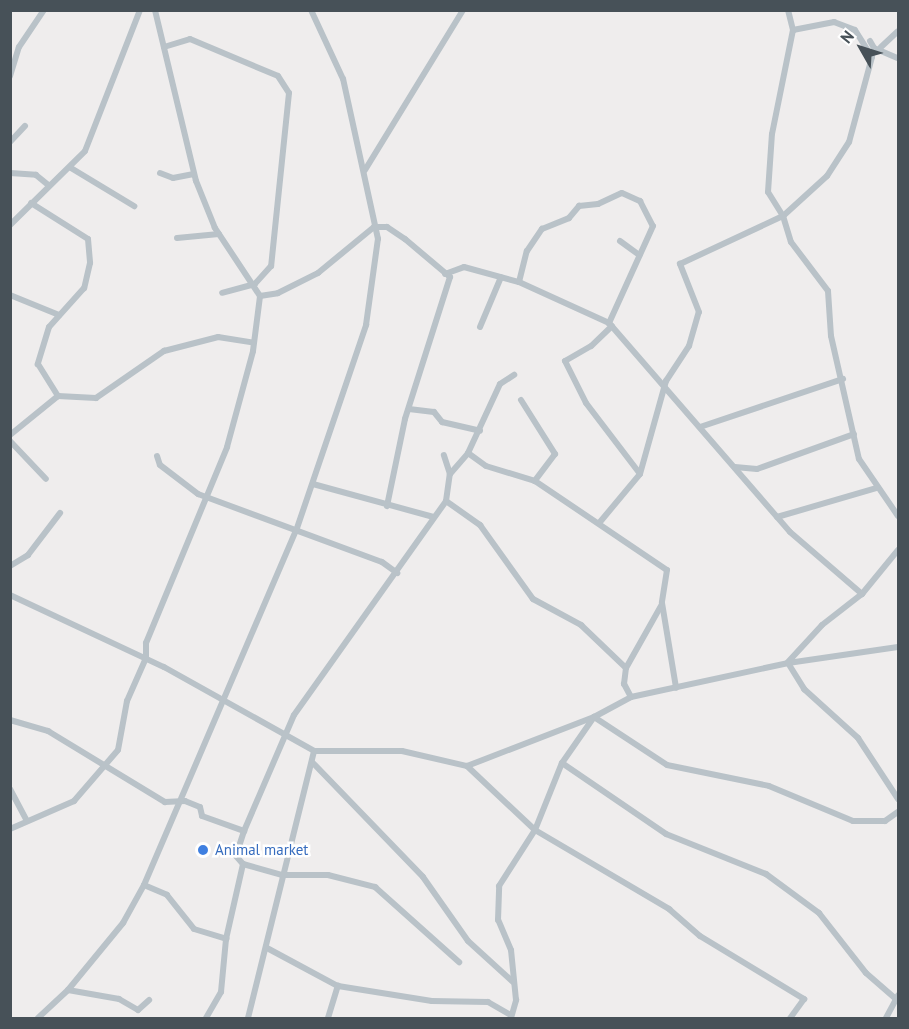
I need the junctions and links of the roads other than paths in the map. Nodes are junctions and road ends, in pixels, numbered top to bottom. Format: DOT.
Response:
graph roads {
  1 [pos="44,10"];
  2 [pos="141,10"];
  3 [pos="155,10"];
  4 [pos="311,10"];
  5 [pos="463,10"];
  6 [pos="789,10"];
  7 [pos="793,30"];
  8 [pos="855,30"];
  9 [pos="898,31"];
  10 [pos="164,47"];
  11 [pos="882,47"];
  12 [pos="898,58"];
  13 [pos="10,75"];
  14 [pos="25,126"];
  15 [pos="10,142"];
  16 [pos="70,168"];
  17 [pos="364,170"];
  18 [pos="10,173"];
  19 [pos="160,173"];
  20 [pos="194,174"];
  21 [pos="47,184"];
  22 [pos="30,203"];
  23 [pos="134,206"];
  24 [pos="783,216"];
  25 [pos="10,225"];
  26 [pos="374,227"];
  27 [pos="219,234"];
  28 [pos="177,238"];
  29 [pos="620,241"];
  30 [pos="639,255"];
  31 [pos="445,274"];
  32 [pos="501,277"];
  33 [pos="519,282"];
  34 [pos="255,284"];
  35 [pos="222,293"];
  36 [pos="10,295"];
  37 [pos="260,296"];
  38 [pos="58,315"];
  39 [pos="610,324"];
  40 [pos="480,327"];
  41 [pos="254,342"];
  42 [pos="514,375"];
  43 [pos="843,379"];
  44 [pos="664,388"];
  45 [pos="58,396"];
  46 [pos="521,400"];
  47 [pos="409,409"];
  48 [pos="700,427"];
  49 [pos="480,431"];
  50 [pos="854,434"];
  51 [pos="10,435"];
  52 [pos="10,441"];
  53 [pos="468,453"];
  54 [pos="444,455"];
  55 [pos="156,456"];
  56 [pos="735,467"];
  57 [pos="450,474"];
  58 [pos="640,474"];
  59 [pos="46,479"];
  60 [pos="535,481"];
  61 [pos="313,484"];
  62 [pos="877,488"];
  63 [pos="208,495"];
  64 [pos="446,501"];
  65 [pos="387,506"];
  66 [pos="60,513"];
  67 [pos="898,516"];
  68 [pos="434,517"];
  69 [pos="777,517"];
  70 [pos="600,522"];
  71 [pos="296,531"];
  72 [pos="898,550"];
  73 [pos="10,566"];
  74 [pos="397,573"];
  75 [pos="862,594"];
  76 [pos="10,595"];
  77 [pos="662,603"];
  78 [pos="898,647"];
  79 [pos="146,658"];
  80 [pos="788,663"];
  81 [pos="626,668"];
  82 [pos="676,688"];
  83 [pos="631,697"];
  84 [pos="222,700"];
  85 [pos="594,717"];
  86 [pos="10,720"];
  87 [pos="284,734"];
  88 [pos="314,750"];
  89 [pos="313,763"];
  90 [pos="562,763"];
  91 [pos="467,766"];
  92 [pos="108,767"];
  93 [pos="10,789"];
  94 [pos="898,799"];
  95 [pos="177,803"];
  96 [pos="898,812"];
  97 [pos="27,821"];
  98 [pos="10,830"];
  99 [pos="535,830"];
  100 [pos="244,831"];
  101 [pos="243,864"];
  102 [pos="282,876"];
  103 [pos="144,885"];
  104 [pos="226,939"];
  105 [pos="267,948"];
  106 [pos="459,962"];
  107 [pos="513,982"];
  108 [pos="338,986"];
  109 [pos="68,990"];
  110 [pos="897,997"];
  111 [pos="149,1000"];
  112 [pos="510,1016"];
  113 [pos="38,1018"];
  114 [pos="206,1018"];
  115 [pos="248,1018"];
  116 [pos="328,1018"];
  117 [pos="790,1018"];
  118 [pos="886,1018"];
  1 -- 13 [label="street"];
  2 -- 16 [label="street"];
  3 -- 10 [label="street"];
  4 -- 17 [label="street"];
  5 -- 17 [label="street"];
  6 -- 7 [label="street"];
  7 -- 8 [label="street"];
  7 -- 24 [label="street"];
  8 -- 11 [label="street"];
  8 -- 24 [label="street"];
  9 -- 11 [label="street"];
  10 -- 20 [label="street"];
  10 -- 34 [label="street"];
  11 -- 12 [label="street"];
  14 -- 15 [label="street"];
  16 -- 21 [label="street"];
  16 -- 23 [label="street"];
  17 -- 26 [label="street"];
  18 -- 21 [label="street"];
  19 -- 20 [label="street"];
  20 -- 27 [label="street"];
  21 -- 22 [label="street"];
  22 -- 25 [label="street"];
  22 -- 38 [label="street"];
  24 -- 43 [label="street"];
  24 -- 44 [label="street"];
  26 -- 31 [label="street"];
  26 -- 37 [label="street"];
  26 -- 61 [label="street"];
  27 -- 28 [label="street"];
  27 -- 34 [label="street"];
  29 -- 30 [label="street"];
  30 -- 33 [label="street"];
  30 -- 39 [label="street"];
  31 -- 32 [label="street"];
  31 -- 47 [label="street"];
  32 -- 33 [label="street"];
  32 -- 40 [label="street"];
  33 -- 39 [label="street"];
  34 -- 35 [label="street"];
  34 -- 37 [label="street"];
  36 -- 38 [label="street"];
  37 -- 41 [label="street"];
  38 -- 45 [label="street"];
  39 -- 44 [label="street"];
  39 -- 58 [label="street"];
  41 -- 45 [label="street"];
  41 -- 63 [label="street"];
  42 -- 49 [label="street"];
  43 -- 48 [label="street"];
  43 -- 50 [label="street"];
  44 -- 48 [label="street"];
  44 -- 58 [label="street"];
  45 -- 51 [label="street"];
  46 -- 60 [label="street"];
  47 -- 49 [label="street"];
  47 -- 65 [label="street"];
  48 -- 56 [label="street"];
  49 -- 53 [label="street"];
  50 -- 56 [label="street"];
  50 -- 62 [label="street"];
  52 -- 59 [label="street"];
  53 -- 57 [label="street"];
  53 -- 60 [label="street"];
  54 -- 57 [label="street"];
  55 -- 63 [label="street"];
  56 -- 69 [label="street"];
  57 -- 64 [label="street"];
  58 -- 70 [label="street"];
  60 -- 70 [label="street"];
  61 -- 65 [label="street"];
  61 -- 71 [label="street"];
  62 -- 67 [label="street"];
  62 -- 69 [label="street"];
  63 -- 71 [label="street"];
  63 -- 79 [label="street"];
  64 -- 68 [label="street"];
  64 -- 81 [label="street"];
  65 -- 68 [label="street"];
  66 -- 73 [label="street"];
  68 -- 74 [label="street"];
  69 -- 75 [label="street"];
  70 -- 77 [label="street"];
  71 -- 74 [label="street"];
  71 -- 84 [label="street"];
  72 -- 75 [label="street"];
  74 -- 87 [label="street"];
  75 -- 80 [label="street"];
  76 -- 79 [label="street"];
  77 -- 81 [label="street"];
  77 -- 82 [label="street"];
  78 -- 80 [label="street"];
  79 -- 84 [label="street"];
  79 -- 92 [label="street"];
  80 -- 82 [label="street"];
  80 -- 94 [label="street"];
  81 -- 83 [label="street"];
  82 -- 83 [label="street"];
  83 -- 85 [label="street"];
  84 -- 87 [label="street"];
  84 -- 95 [label="street"];
  85 -- 90 [label="street"];
  85 -- 91 [label="street"];
  85 -- 96 [label="street"];
  86 -- 92 [label="street"];
  87 -- 88 [label="street"];
  87 -- 100 [label="street"];
  88 -- 89 [label="street"];
  88 -- 91 [label="street"];
  89 -- 102 [label="street"];
  89 -- 107 [label="street"];
  90 -- 99 [label="street"];
  90 -- 110 [label="street"];
  91 -- 99 [label="street"];
  92 -- 95 [label="street"];
  92 -- 97 [label="street"];
  93 -- 97 [label="street"];
  95 -- 100 [label="street"];
  95 -- 103 [label="street"];
  97 -- 98 [label="street"];
  99 -- 107 [label="street"];
  99 -- 117 [label="street"];
  100 -- 101 [label="street"];
  101 -- 102 [label="street"];
  101 -- 104 [label="street"];
  102 -- 105 [label="street"];
  102 -- 106 [label="street"];
  103 -- 104 [label="street"];
  103 -- 109 [label="street"];
  104 -- 114 [label="street"];
  105 -- 108 [label="street"];
  105 -- 115 [label="street"];
  107 -- 112 [label="street"];
  108 -- 112 [label="street"];
  108 -- 116 [label="street"];
  109 -- 111 [label="street"];
  109 -- 113 [label="street"];
  110 -- 118 [label="street"];
}
